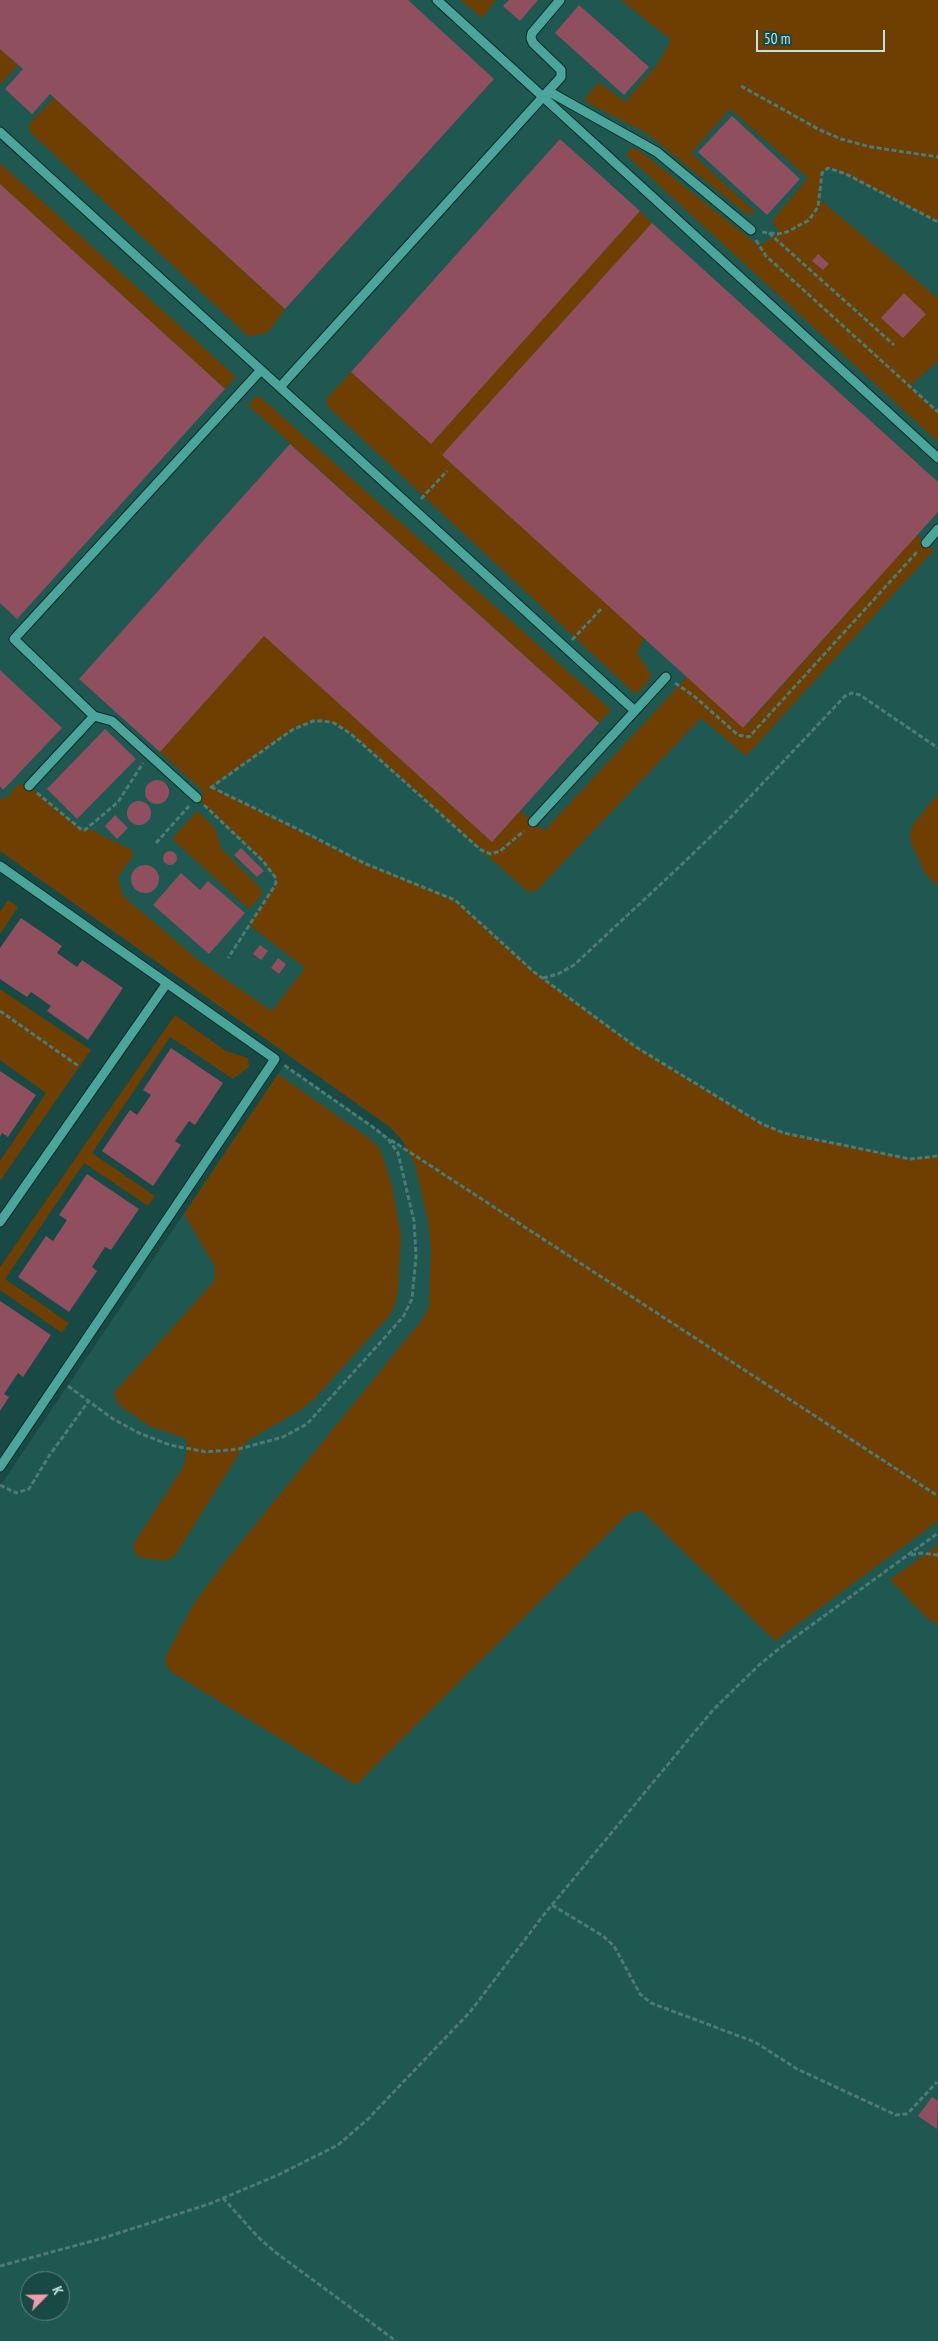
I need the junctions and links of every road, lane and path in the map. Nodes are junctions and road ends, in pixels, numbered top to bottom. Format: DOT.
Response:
graph roads {
  1 [pos="437,0"];
  2 [pos="560,0"];
  3 [pos="742,86"];
  4 [pos="546,94"];
  5 [pos="0,132"];
  6 [pos="938,157"];
  7 [pos="938,222"];
  8 [pos="751,230"];
  9 [pos="768,233"];
  10 [pos="894,344"];
  11 [pos="260,370"];
  12 [pos="280,387"];
  13 [pos="938,412"];
  14 [pos="938,458"];
  15 [pos="447,470"];
  16 [pos="413,508"];
  17 [pos="938,529"];
  18 [pos="926,542"];
  19 [pos="601,609"];
  20 [pos="565,647"];
  21 [pos="666,677"];
  22 [pos="635,711"];
  23 [pos="94,716"];
  24 [pos="938,748"];
  25 [pos="148,754"];
  26 [pos="29,786"];
  27 [pos="211,787"];
  28 [pos="197,798"];
  29 [pos="533,822"];
  30 [pos="156,843"];
  31 [pos="0,866"];
  32 [pos="228,958"];
  33 [pos="543,978"];
  34 [pos="167,983"];
  35 [pos="0,1011"];
  36 [pos="275,1059"];
  37 [pos="80,1067"];
  38 [pos="388,1139"];
  39 [pos="938,1156"];
  40 [pos="0,1222"];
  41 [pos="60,1379"];
  42 [pos="88,1402"];
  43 [pos="0,1467"];
  44 [pos="0,1485"];
  45 [pos="938,1496"];
  46 [pos="938,1533"];
  47 [pos="938,1555"];
  48 [pos="908,1556"];
  49 [pos="552,1905"];
  50 [pos="937,2082"];
  51 [pos="223,2198"];
  52 [pos="0,2266"];
  53 [pos="396,2341"];
  1 -- 4 [label="street"];
  2 -- 4 [label="street"];
  3 -- 6 [label="path"];
  4 -- 8 [label="street"];
  4 -- 12 [label="street"];
  4 -- 14 [label="street"];
  5 -- 11 [label="street"];
  7 -- 9 [label="path"];
  8 -- 9 [label="path"];
  8 -- 13 [label="path"];
  9 -- 10 [label="path"];
  11 -- 12 [label="street"];
  11 -- 23 [label="street"];
  12 -- 16 [label="street"];
  15 -- 16 [label="path"];
  16 -- 20 [label="street"];
  17 -- 18 [label="street"];
  18 -- 21 [label="path"];
  19 -- 20 [label="path"];
  20 -- 22 [label="street"];
  21 -- 22 [label="street"];
  22 -- 29 [label="street"];
  23 -- 25 [label="street"];
  23 -- 26 [label="street"];
  24 -- 33 [label="path"];
  25 -- 26 [label="path"];
  25 -- 28 [label="street"];
  27 -- 28 [label="path"];
  27 -- 29 [label="path"];
  27 -- 33 [label="path"];
  28 -- 30 [label="path"];
  28 -- 32 [label="path"];
  31 -- 34 [label="street"];
  33 -- 39 [label="path"];
  34 -- 36 [label="street"];
  34 -- 40 [label="street"];
  35 -- 37 [label="path"];
  36 -- 38 [label="path"];
  36 -- 41 [label="street"];
  38 -- 42 [label="path"];
  38 -- 45 [label="path"];
  41 -- 42 [label="path"];
  41 -- 43 [label="street"];
  42 -- 44 [label="path"];
  46 -- 48 [label="path"];
  47 -- 48 [label="path"];
  48 -- 49 [label="path"];
  49 -- 50 [label="path"];
  49 -- 51 [label="path"];
  51 -- 52 [label="path"];
  51 -- 53 [label="path"];
}
